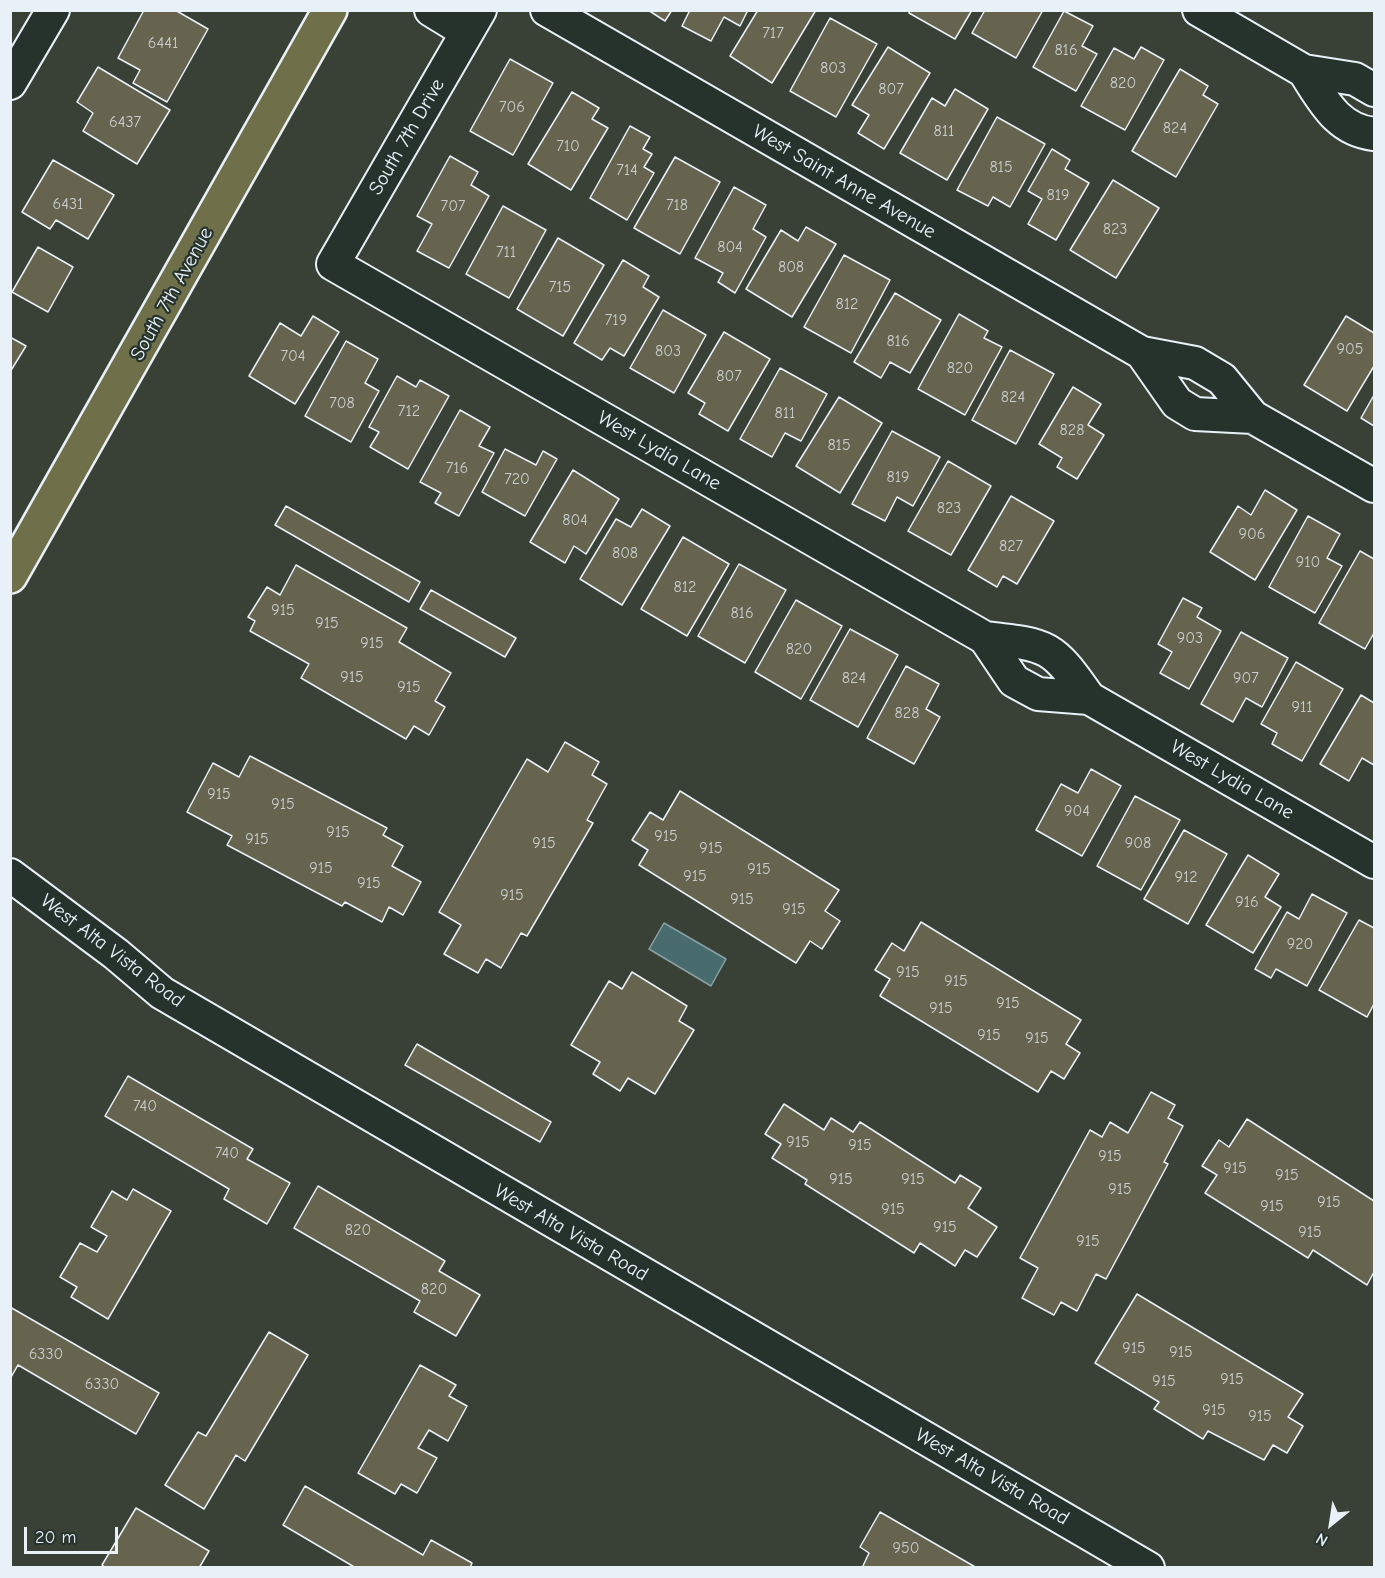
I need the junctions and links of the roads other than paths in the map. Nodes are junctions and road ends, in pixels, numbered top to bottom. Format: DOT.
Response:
graph roads {
  1 [pos="53,10"];
  2 [pos="330,10"];
  3 [pos="431,10"];
  4 [pos="547,10"];
  5 [pos="1199,10"];
  6 [pos="473,21"];
  7 [pos="1304,71"];
  8 [pos="10,83"];
  9 [pos="1374,90"];
  10 [pos="1374,134"];
  11 [pos="333,264"];
  12 [pos="1142,353"];
  13 [pos="1253,417"];
  14 [pos="1374,486"];
  15 [pos="10,576"];
  16 [pos="985,638"];
  17 [pos="1089,698"];
  18 [pos="1374,862"];
  19 [pos="10,874"];
  20 [pos="1148,1568"];
  1 -- 8 [label="street"];
  2 -- 15 [label="main road, South 7th Avenue"];
  3 -- 6 [label="street"];
  4 -- 12 [label="street, West Saint Anne Avenue"];
  5 -- 7 [label="street"];
  6 -- 11 [label="street, South 7th Drive"];
  7 -- 9 [label="street"];
  7 -- 10 [label="street"];
  11 -- 16 [label="street, West Lydia Lane"];
  12 -- 13 [label="street, West Saint Anne Avenue"];
  12 -- 13 [label="street, West Saint Anne Avenue"];
  13 -- 14 [label="street, West Saint Anne Avenue"];
  16 -- 17 [label="street, West Lydia Lane"];
  16 -- 17 [label="street, West Lydia Lane"];
  17 -- 18 [label="street, West Lydia Lane"];
  19 -- 20 [label="street, West Alta Vista Road"];
}
